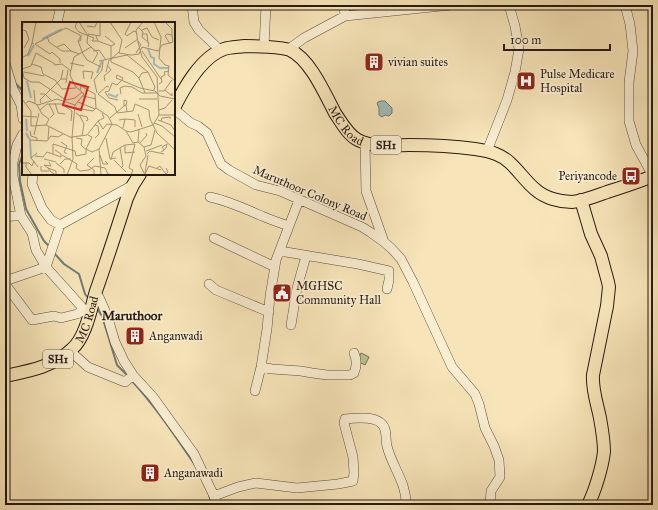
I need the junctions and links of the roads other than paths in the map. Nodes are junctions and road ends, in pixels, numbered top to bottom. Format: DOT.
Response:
graph roads {
  1 [pos="61,5"];
  2 [pos="192,5"];
  3 [pos="266,5"];
  4 [pos="344,5"];
  5 [pos="451,5"];
  6 [pos="509,5"];
  7 [pos="625,5"];
  8 [pos="345,16"];
  9 [pos="57,22"];
  10 [pos="264,47"];
  11 [pos="288,49"];
  12 [pos="221,51"];
  13 [pos="5,64"];
  14 [pos="9,89"];
  15 [pos="175,106"];
  16 [pos="175,109"];
  17 [pos="22,112"];
  18 [pos="22,136"];
  19 [pos="364,143"];
  20 [pos="486,151"];
  21 [pos="33,175"];
  22 [pos="139,175"];
  23 [pos="653,176"];
  24 [pos="133,184"];
  25 [pos="210,197"];
  26 [pos="299,200"];
  27 [pos="581,200"];
  28 [pos="22,216"];
  29 [pos="5,217"];
  30 [pos="60,225"];
  31 [pos="289,226"];
  32 [pos="214,238"];
  33 [pos="384,242"];
  34 [pos="280,251"];
  35 [pos="306,256"];
  36 [pos="46,267"];
  37 [pos="275,267"];
  38 [pos="5,283"];
  39 [pos="209,284"];
  40 [pos="386,289"];
  41 [pos="98,294"];
  42 [pos="87,312"];
  43 [pos="269,312"];
  44 [pos="291,325"];
  45 [pos="70,351"];
  46 [pos="354,353"];
  47 [pos="261,367"];
  48 [pos="133,374"];
  49 [pos="5,376"];
  50 [pos="255,390"];
  51 [pos="214,496"];
  52 [pos="217,505"];
  53 [pos="406,505"];
  54 [pos="490,505"];
  55 [pos="588,505"];
  1 -- 9 [label="street"];
  2 -- 12 [label="street"];
  3 -- 10 [label="street"];
  4 -- 8 [label="street"];
  5 -- 8 [label="street"];
  6 -- 20 [label="street"];
  7 -- 23 [label="street"];
  8 -- 11 [label="street"];
  10 -- 11 [label="main road"];
  10 -- 12 [label="main road"];
  11 -- 19 [label="main road, MC Road / SH1"];
  12 -- 15 [label="main road"];
  13 -- 14 [label="street"];
  14 -- 17 [label="street"];
  16 -- 26 [label="street, Maruthoor Colony Road"];
  18 -- 28 [label="street"];
  19 -- 20 [label="main road, MC Road / SH1"];
  19 -- 33 [label="street"];
  20 -- 27 [label="main road, MC Road / SH1"];
  21 -- 30 [label="street"];
  22 -- 24 [label="main road, MC Road / SH1"];
  23 -- 27 [label="main road, MC Road / SH1"];
  24 -- 30 [label="street"];
  24 -- 41 [label="main road, MC Road / SH1"];
  25 -- 31 [label="street"];
  26 -- 31 [label="street"];
  26 -- 33 [label="street, Maruthoor Colony Road"];
  27 -- 55 [label="main road"];
  28 -- 29 [label="street"];
  28 -- 36 [label="street"];
  30 -- 36 [label="street"];
  31 -- 34 [label="street"];
  32 -- 37 [label="street"];
  33 -- 54 [label="street, Maruthoor Colony Road"];
  34 -- 35 [label="street"];
  34 -- 37 [label="street"];
  35 -- 40 [label="street"];
  35 -- 44 [label="street"];
  36 -- 38 [label="street"];
  36 -- 42 [label="street"];
  37 -- 43 [label="street"];
  38 -- 42 [label="street"];
  39 -- 43 [label="street"];
  41 -- 42 [label="main road, MC Road / SH1"];
  41 -- 48 [label="street"];
  42 -- 45 [label="main road, MC Road / SH1"];
  43 -- 47 [label="street"];
  45 -- 48 [label="street"];
  45 -- 49 [label="main road, MC Road / SH1"];
  46 -- 47 [label="street"];
  47 -- 50 [label="street"];
  48 -- 51 [label="street"];
  51 -- 52 [label="street"];
  51 -- 53 [label="street"];
}
